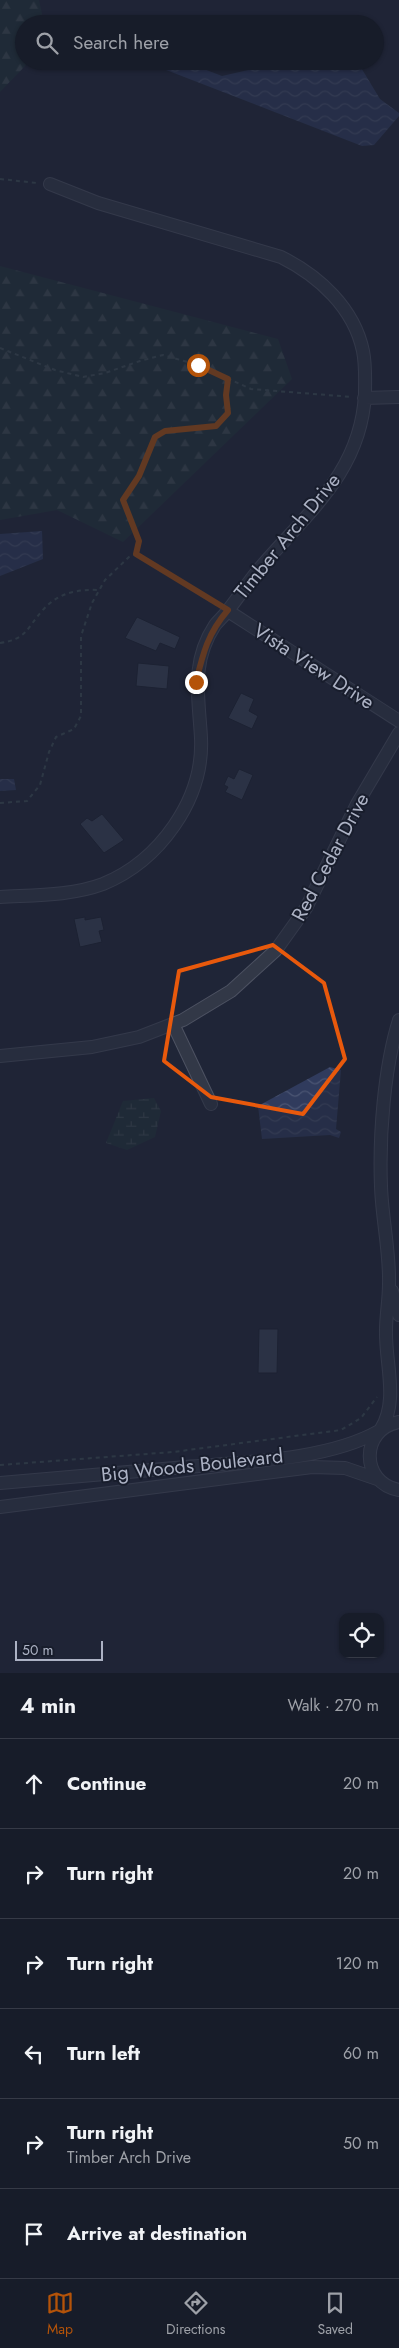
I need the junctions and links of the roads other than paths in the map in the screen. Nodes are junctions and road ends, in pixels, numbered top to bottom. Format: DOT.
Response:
graph roads {
  1 [pos="50,184"];
  2 [pos="399,397"];
  3 [pos="364,398"];
  4 [pos="228,610"];
  5 [pos="399,721"];
  6 [pos="399,733"];
  7 [pos="0,897"];
  8 [pos="399,1020"];
  9 [pos="173,1024"];
  10 [pos="0,1056"];
  11 [pos="211,1104"];
  12 [pos="389,1283"];
  13 [pos="399,1315"];
  14 [pos="399,1422"];
  15 [pos="380,1430"];
  16 [pos="377,1479"];
  17 [pos="0,1483"];
  18 [pos="399,1490"];
  19 [pos="0,1506"];
  1 -- 3 [label="street, Timber Arch Drive"];
  2 -- 3 [label="street"];
  3 -- 4 [label="street, Timber Arch Drive"];
  4 -- 5 [label="street, Vista View Drive"];
  4 -- 7 [label="street, Timber Arch Drive"];
  6 -- 9 [label="street, Red Cedar Drive"];
  8 -- 12 [label="street"];
  9 -- 10 [label="street, Red Cedar Drive"];
  9 -- 11 [label="street"];
  12 -- 13 [label="street"];
  12 -- 15 [label="street"];
  14 -- 15 [label="street, Big Woods Boulevard"];
  15 -- 16 [label="street"];
  15 -- 17 [label="street, Big Woods Boulevard"];
  16 -- 18 [label="street, Big Woods Boulevard"];
  16 -- 19 [label="street, Big Woods Boulevard"];
}
